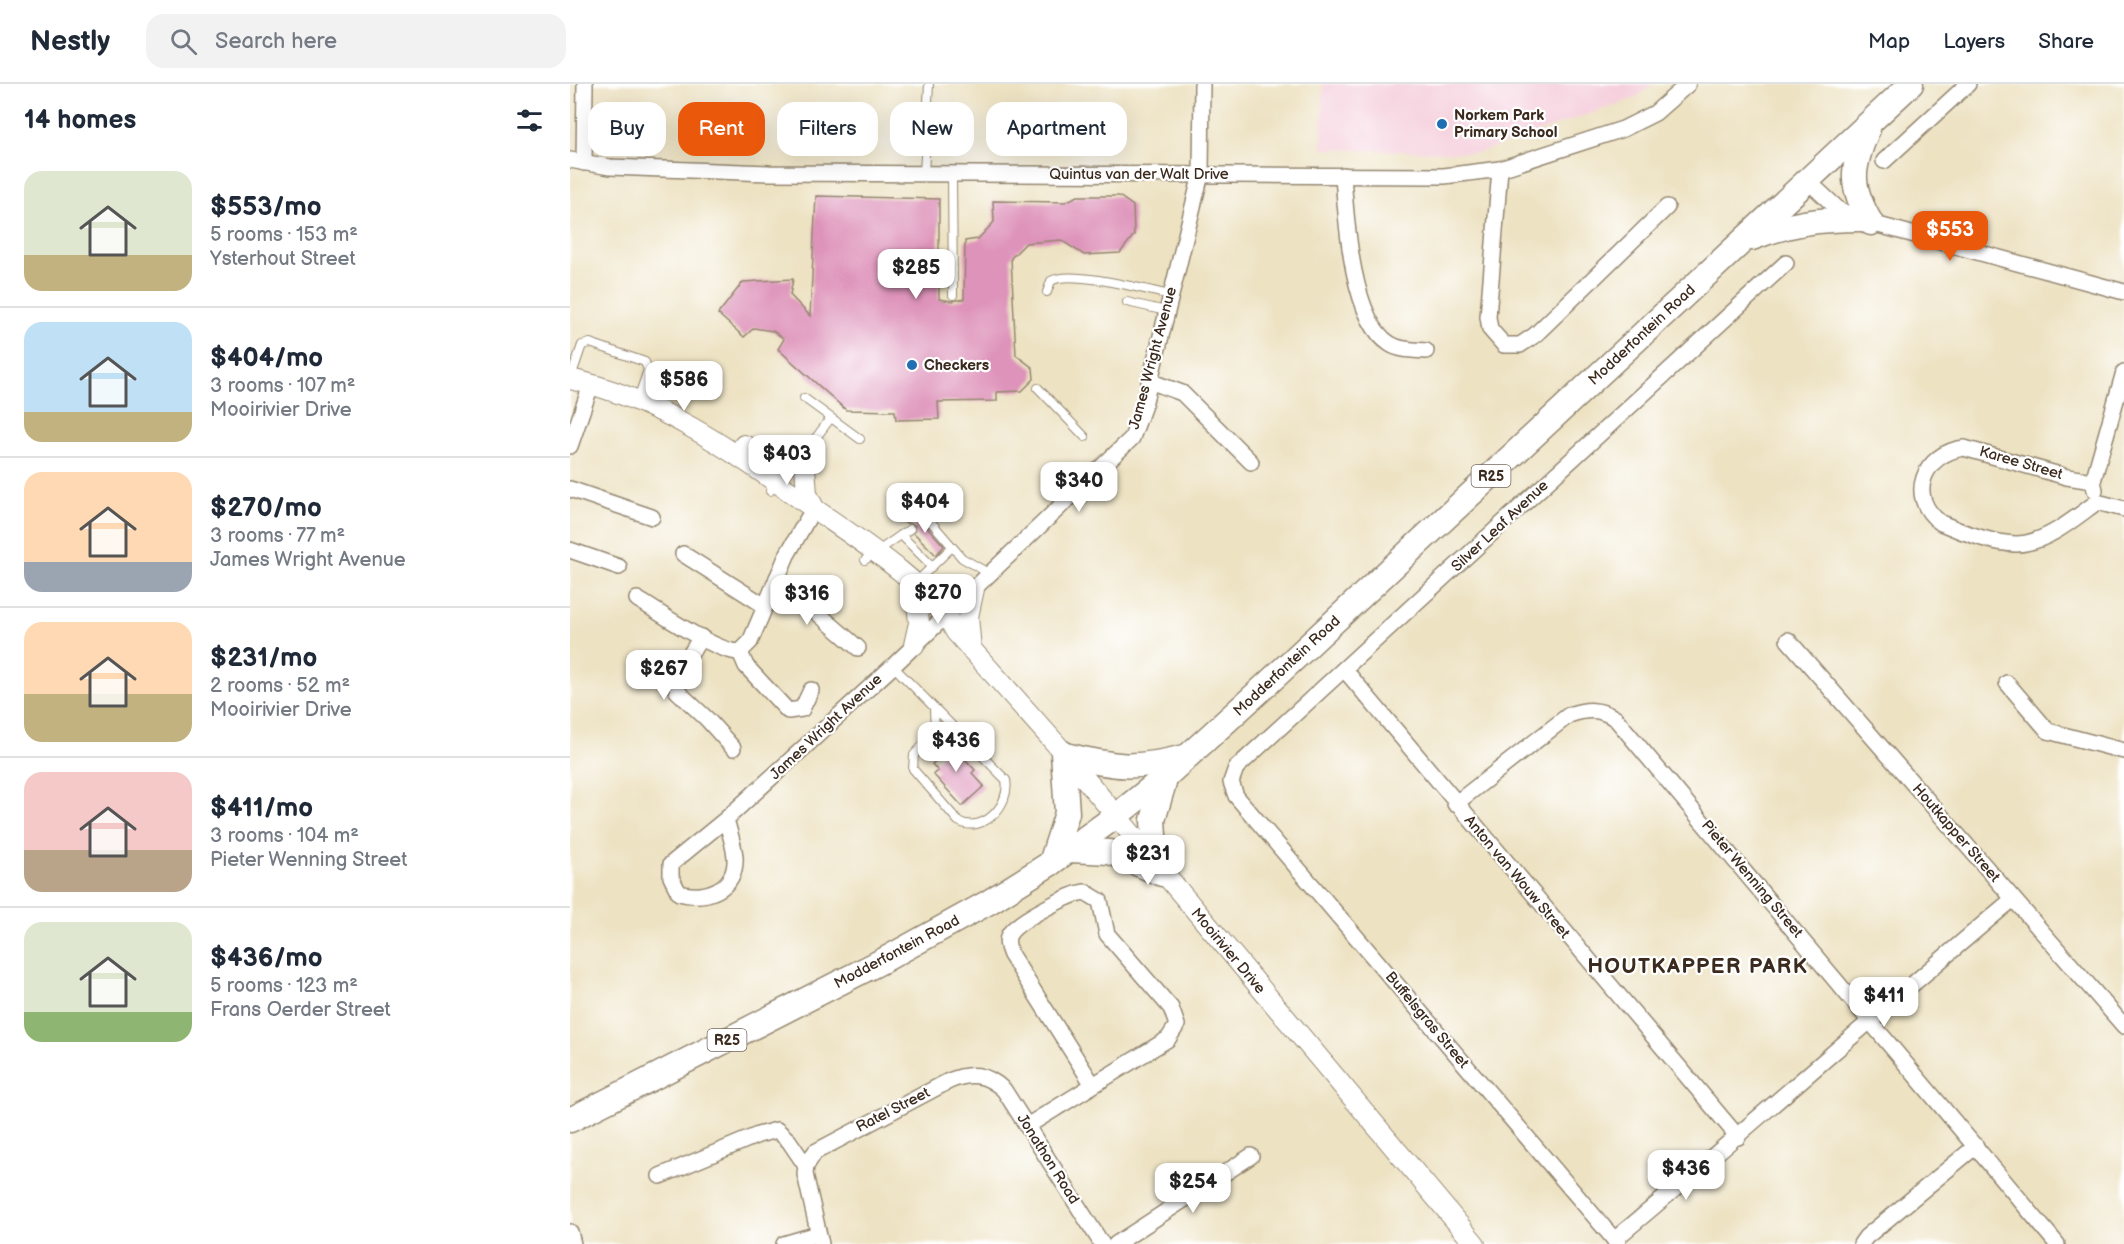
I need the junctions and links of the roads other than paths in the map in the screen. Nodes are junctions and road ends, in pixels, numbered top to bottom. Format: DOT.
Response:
graph roads {
  1 [pos="585,84"];
  2 [pos="929,84"];
  3 [pos="1202,84"];
  4 [pos="1688,84"];
  5 [pos="1911,84"];
  6 [pos="1968,84"];
  7 [pos="1871,121"];
  8 [pos="577,161"];
  9 [pos="1884,161"];
  10 [pos="1500,169"];
  11 [pos="924,173"];
  12 [pos="952,173"];
  13 [pos="1201,174"];
  14 [pos="1343,175"];
  15 [pos="1808,180"];
  16 [pos="1667,207"];
  17 [pos="1866,221"];
  18 [pos="1739,244"];
  19 [pos="1786,263"];
  20 [pos="1047,292"];
  21 [pos="2124,292"];
  22 [pos="953,295"];
  23 [pos="1170,295"];
  24 [pos="1127,302"];
  25 [pos="1166,311"];
  26 [pos="1426,351"];
  27 [pos="2124,372"];
  28 [pos="570,379"];
  29 [pos="1149,381"];
  30 [pos="583,388"];
  31 [pos="1038,388"];
  32 [pos="804,398"];
  33 [pos="638,402"];
  34 [pos="830,419"];
  35 [pos="1085,437"];
  36 [pos="860,439"];
  37 [pos="570,447"];
  38 [pos="805,452"];
  39 [pos="1251,462"];
  40 [pos="2093,481"];
  41 [pos="774,486"];
  42 [pos="570,489"];
  43 [pos="2097,502"];
  44 [pos="2124,509"];
  45 [pos="811,513"];
  46 [pos="652,518"];
  47 [pos="923,518"];
  48 [pos="910,529"];
  49 [pos="901,535"];
  50 [pos="952,547"];
  51 [pos="570,550"];
  52 [pos="683,555"];
  53 [pos="871,556"];
  54 [pos="932,566"];
  55 [pos="619,567"];
  56 [pos="990,574"];
  57 [pos="777,578"];
  58 [pos="914,592"];
  59 [pos="970,592"];
  60 [pos="637,600"];
  61 [pos="765,606"];
  62 [pos="942,618"];
  63 [pos="701,637"];
  64 [pos="1788,640"];
  65 [pos="914,645"];
  66 [pos="858,648"];
  67 [pos="971,649"];
  68 [pos="740,652"];
  69 [pos="893,666"];
  70 [pos="1344,669"];
  71 [pos="2007,683"];
  72 [pos="812,690"];
  73 [pos="934,708"];
  74 [pos="733,748"];
  75 [pos="2124,750"];
  76 [pos="1064,754"];
  77 [pos="1187,756"];
  78 [pos="1166,776"];
  79 [pos="1236,796"];
  80 [pos="1455,804"];
  81 [pos="1116,816"];
  82 [pos="726,819"];
  83 [pos="1060,856"];
  84 [pos="1159,870"];
  85 [pos="2013,899"];
  86 [pos="1870,1018"];
  87 [pos="2124,1026"];
  88 [pos="990,1078"];
  89 [pos="1093,1085"];
  90 [pos="570,1120"];
  91 [pos="1027,1126"];
  92 [pos="1738,1137"];
  93 [pos="1976,1146"];
  94 [pos="1251,1156"];
  95 [pos="806,1166"];
  96 [pos="660,1176"];
  97 [pos="570,1232"];
  98 [pos="820,1239"];
  99 [pos="1616,1242"];
  100 [pos="573,1244"];
  101 [pos="784,1244"];
  102 [pos="1102,1244"];
  103 [pos="1116,1244"];
  104 [pos="1475,1244"];
  105 [pos="1861,1244"];
  106 [pos="2057,1244"];
  1 -- 8 [label="street"];
  2 -- 11 [label="lane"];
  3 -- 13 [label="street, James Wright Avenue"];
  4 -- 10 [label="street, Quintus van der Walt Drive"];
  5 -- 7 [label="main road, Modderfontein Road / R25"];
  6 -- 9 [label="street"];
  7 -- 15 [label="main road, Modderfontein Road / R25"];
  7 -- 17 [label="main road"];
  8 -- 11 [label="street, Quintus van der Walt Drive"];
  10 -- 14 [label="street, Quintus van der Walt Drive"];
  10 -- 16 [label="street"];
  11 -- 12 [label="street, Quintus van der Walt Drive"];
  12 -- 13 [label="street, Quintus van der Walt Drive"];
  12 -- 22 [label="lane"];
  13 -- 14 [label="street, Quintus van der Walt Drive"];
  13 -- 23 [label="street, James Wright Avenue"];
  14 -- 26 [label="street"];
  15 -- 17 [label="street"];
  15 -- 18 [label="main road, Modderfontein Road / R25"];
  17 -- 18 [label="main road"];
  17 -- 21 [label="street"];
  18 -- 77 [label="main road, Modderfontein Road / R25"];
  19 -- 70 [label="street, Silver Leaf Avenue"];
  20 -- 23 [label="lane"];
  23 -- 25 [label="street, James Wright Avenue"];
  24 -- 25 [label="lane"];
  25 -- 29 [label="street, James Wright Avenue"];
  27 -- 40 [label="street"];
  28 -- 30 [label="street, Mooirivier Drive"];
  28 -- 33 [label="lane"];
  29 -- 39 [label="street"];
  29 -- 56 [label="street, James Wright Avenue"];
  30 -- 33 [label="street, Mooirivier Drive"];
  30 -- 37 [label="street"];
  30 -- 41 [label="street, Mooirivier Drive"];
  31 -- 35 [label="lane"];
  32 -- 34 [label="lane"];
  33 -- 38 [label="street"];
  33 -- 41 [label="street, Mooirivier Drive"];
  34 -- 36 [label="lane"];
  34 -- 38 [label="lane"];
  38 -- 41 [label="lane"];
  38 -- 45 [label="street"];
  40 -- 43 [label="street"];
  40 -- 43 [label="street, Karee Street"];
  41 -- 45 [label="street, Mooirivier Drive"];
  42 -- 46 [label="street"];
  43 -- 44 [label="street"];
  45 -- 53 [label="street, Mooirivier Drive"];
  45 -- 57 [label="street"];
  47 -- 50 [label="lane"];
  48 -- 49 [label="lane"];
  49 -- 53 [label="lane"];
  49 -- 54 [label="lane"];
  50 -- 54 [label="lane"];
  50 -- 56 [label="lane"];
  51 -- 55 [label="street"];
  52 -- 61 [label="street"];
  53 -- 58 [label="street, Mooirivier Drive"];
  54 -- 58 [label="lane"];
  56 -- 59 [label="street, James Wright Avenue"];
  57 -- 61 [label="street"];
  57 -- 66 [label="street"];
  58 -- 59 [label="street"];
  58 -- 62 [label="street, Mooirivier Drive"];
  58 -- 65 [label="street"];
  59 -- 62 [label="street, James Wright Avenue"];
  59 -- 67 [label="street"];
  60 -- 63 [label="street"];
  61 -- 68 [label="street"];
  62 -- 65 [label="street, James Wright Avenue"];
  62 -- 67 [label="street, Mooirivier Drive"];
  63 -- 68 [label="street"];
  63 -- 74 [label="street"];
  64 -- 85 [label="street, Houtkapper Street"];
  65 -- 69 [label="street, James Wright Avenue"];
  67 -- 76 [label="street, Mooirivier Drive"];
  68 -- 72 [label="street"];
  69 -- 73 [label="lane"];
  69 -- 82 [label="street, James Wright Avenue"];
  70 -- 79 [label="street, Silver Leaf Avenue"];
  70 -- 80 [label="street, Anton van Wouw Street"];
  71 -- 75 [label="street"];
  73 -- 73 [label="lane"];
  76 -- 77 [label="main road"];
  76 -- 81 [label="street, Mooirivier Drive"];
  76 -- 83 [label="main road"];
  77 -- 78 [label="main road, Modderfontein Road / R25"];
  78 -- 81 [label="main road, Modderfontein Road / R25"];
  78 -- 84 [label="main road"];
  79 -- 99 [label="street, Buffelsgras Street"];
  80 -- 86 [label="street, Pieter Wenning Street"];
  80 -- 92 [label="street, Anton van Wouw Street"];
  81 -- 83 [label="main road, Modderfontein Road / R25"];
  81 -- 84 [label="street, Mooirivier Drive"];
  82 -- 82 [label="street, James Wright Avenue"];
  83 -- 84 [label="main road"];
  83 -- 90 [label="main road, Modderfontein Road / R25"];
  84 -- 104 [label="street, Mooirivier Drive"];
  85 -- 86 [label="street"];
  85 -- 87 [label="street, Houtkapper Street"];
  86 -- 92 [label="street"];
  86 -- 93 [label="street, Pieter Wenning Street"];
  88 -- 91 [label="street, Jonathon Road"];
  88 -- 95 [label="street, Ratel Street"];
  89 -- 89 [label="street"];
  89 -- 91 [label="street"];
  91 -- 102 [label="street, Jonathon Road"];
  92 -- 99 [label="street"];
  93 -- 105 [label="street"];
  93 -- 106 [label="street, Pieter Wenning Street"];
  94 -- 103 [label="street"];
  95 -- 96 [label="street"];
  95 -- 98 [label="street"];
  97 -- 100 [label="street"];
  98 -- 101 [label="street"];
}
